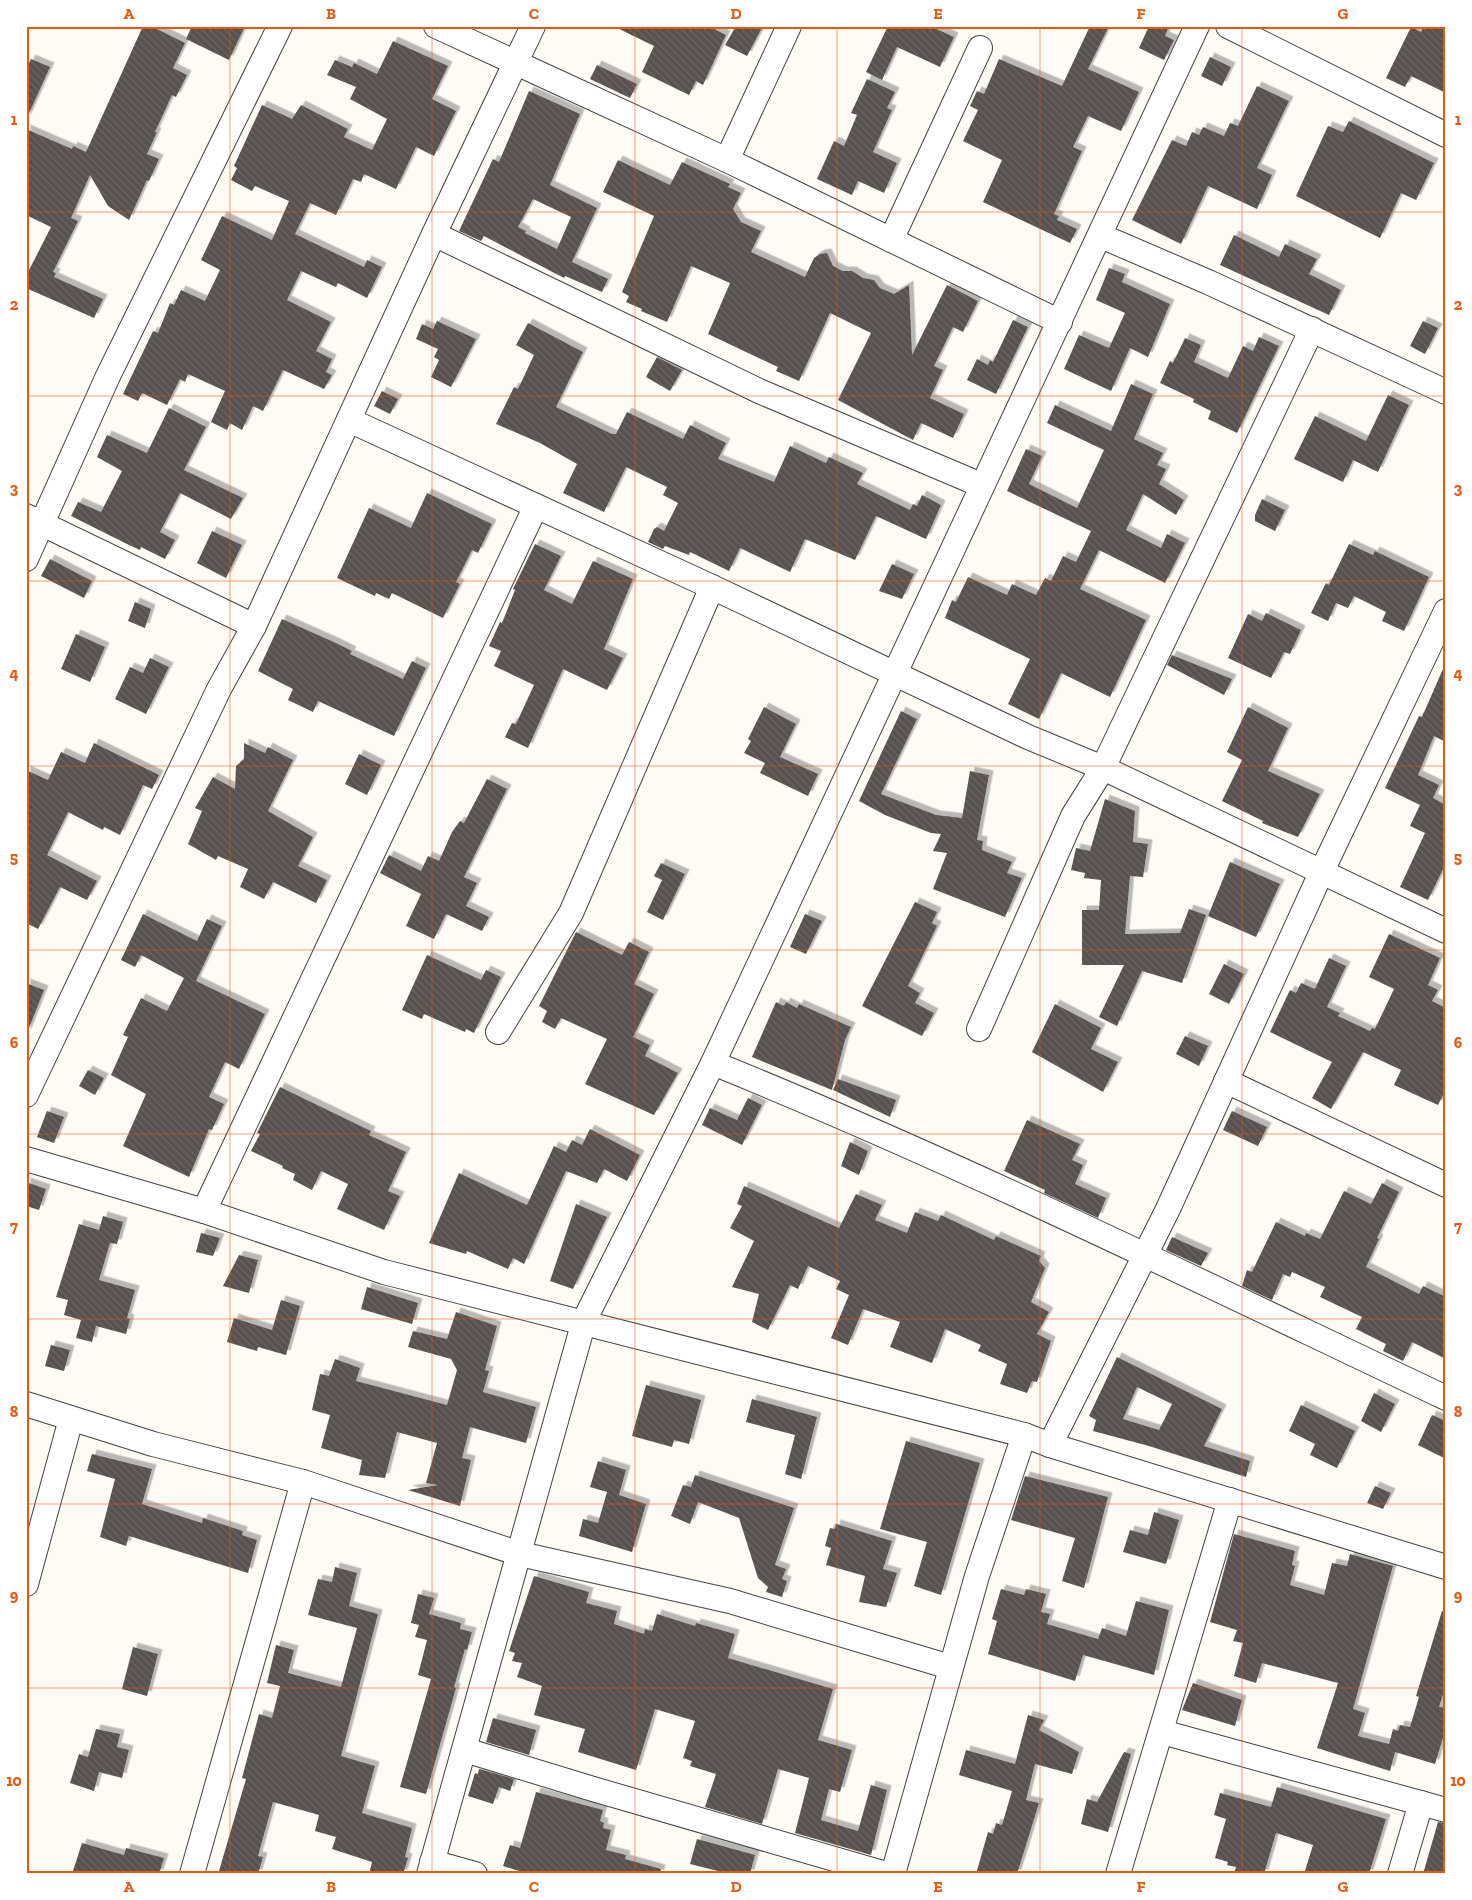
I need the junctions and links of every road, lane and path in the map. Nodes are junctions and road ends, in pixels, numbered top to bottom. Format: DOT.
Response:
graph roads {
  1 [pos="280,26"];
  2 [pos="436,26"];
  3 [pos="533,26"];
  4 [pos="789,26"];
  5 [pos="1197,26"];
  6 [pos="1228,26"];
  7 [pos="980,48"];
  8 [pos="517,64"];
  9 [pos="1446,135"];
  10 [pos="727,160"];
  11 [pos="434,234"];
  12 [pos="1101,236"];
  13 [pos="891,240"];
  14 [pos="1060,322"];
  15 [pos="1312,330"];
  16 [pos="1446,392"];
  17 [pos="349,420"];
  18 [pos="981,485"];
  19 [pos="536,506"];
  20 [pos="34,519"];
  21 [pos="26,559"];
  22 [pos="712,587"];
  23 [pos="1446,611"];
  24 [pos="254,626"];
  25 [pos="893,675"];
  26 [pos="1104,768"];
  27 [pos="1321,873"];
  28 [pos="1446,930"];
  29 [pos="979,1029"];
  30 [pos="498,1032"];
  31 [pos="713,1062"];
  32 [pos="1226,1081"];
  33 [pos="26,1095"];
  34 [pos="26,1159"];
  35 [pos="1446,1185"];
  36 [pos="204,1211"];
  37 [pos="1145,1254"];
  38 [pos="584,1321"];
  39 [pos="1446,1398"];
  40 [pos="26,1404"];
  41 [pos="71,1419"];
  42 [pos="1024,1435"];
  43 [pos="1050,1445"];
  44 [pos="303,1482"];
  45 [pos="1230,1500"];
  46 [pos="520,1554"];
  47 [pos="1446,1567"];
  48 [pos="26,1584"];
  49 [pos="950,1667"];
  50 [pos="1162,1732"];
  51 [pos="465,1750"];
  52 [pos="1421,1803"];
  53 [pos="1446,1810"];
  54 [pos="430,1868"];
  55 [pos="192,1874"];
  56 [pos="475,1874"];
  57 [pos="886,1874"];
  58 [pos="892,1874"];
  59 [pos="1118,1874"];
  60 [pos="1400,1874"];
  1 -- 20 [label="street"];
  2 -- 8 [label="street"];
  3 -- 8 [label="street"];
  4 -- 10 [label="street"];
  5 -- 12 [label="street"];
  6 -- 9 [label="street"];
  7 -- 13 [label="street"];
  8 -- 10 [label="street"];
  8 -- 11 [label="street"];
  10 -- 13 [label="street"];
  11 -- 17 [label="street"];
  11 -- 18 [label="street"];
  12 -- 14 [label="street"];
  12 -- 15 [label="street"];
  13 -- 14 [label="street"];
  14 -- 18 [label="street"];
  15 -- 16 [label="street"];
  15 -- 26 [label="street"];
  17 -- 19 [label="street"];
  17 -- 24 [label="street"];
  18 -- 25 [label="street"];
  19 -- 22 [label="street"];
  19 -- 36 [label="street"];
  20 -- 21 [label="street"];
  20 -- 24 [label="street"];
  22 -- 25 [label="street"];
  22 -- 30 [label="street"];
  23 -- 27 [label="street"];
  24 -- 33 [label="street"];
  25 -- 26 [label="street"];
  25 -- 31 [label="street"];
  26 -- 27 [label="street"];
  26 -- 29 [label="street"];
  27 -- 28 [label="street"];
  27 -- 32 [label="street"];
  31 -- 37 [label="street"];
  31 -- 38 [label="street"];
  32 -- 35 [label="street"];
  32 -- 37 [label="street"];
  34 -- 36 [label="street"];
  36 -- 38 [label="street"];
  37 -- 39 [label="street"];
  37 -- 43 [label="street"];
  38 -- 42 [label="street"];
  38 -- 46 [label="street"];
  40 -- 41 [label="street"];
  41 -- 44 [label="street"];
  41 -- 48 [label="street"];
  42 -- 43 [label="street"];
  42 -- 49 [label="street"];
  43 -- 45 [label="street"];
  44 -- 46 [label="street"];
  44 -- 55 [label="street"];
  45 -- 47 [label="street"];
  45 -- 50 [label="street"];
  46 -- 49 [label="street"];
  46 -- 51 [label="street"];
  49 -- 58 [label="street"];
  50 -- 52 [label="street"];
  50 -- 59 [label="street"];
  51 -- 54 [label="street"];
  51 -- 57 [label="street"];
  52 -- 53 [label="street"];
  52 -- 60 [label="street"];
  54 -- 56 [label="street"];
}
